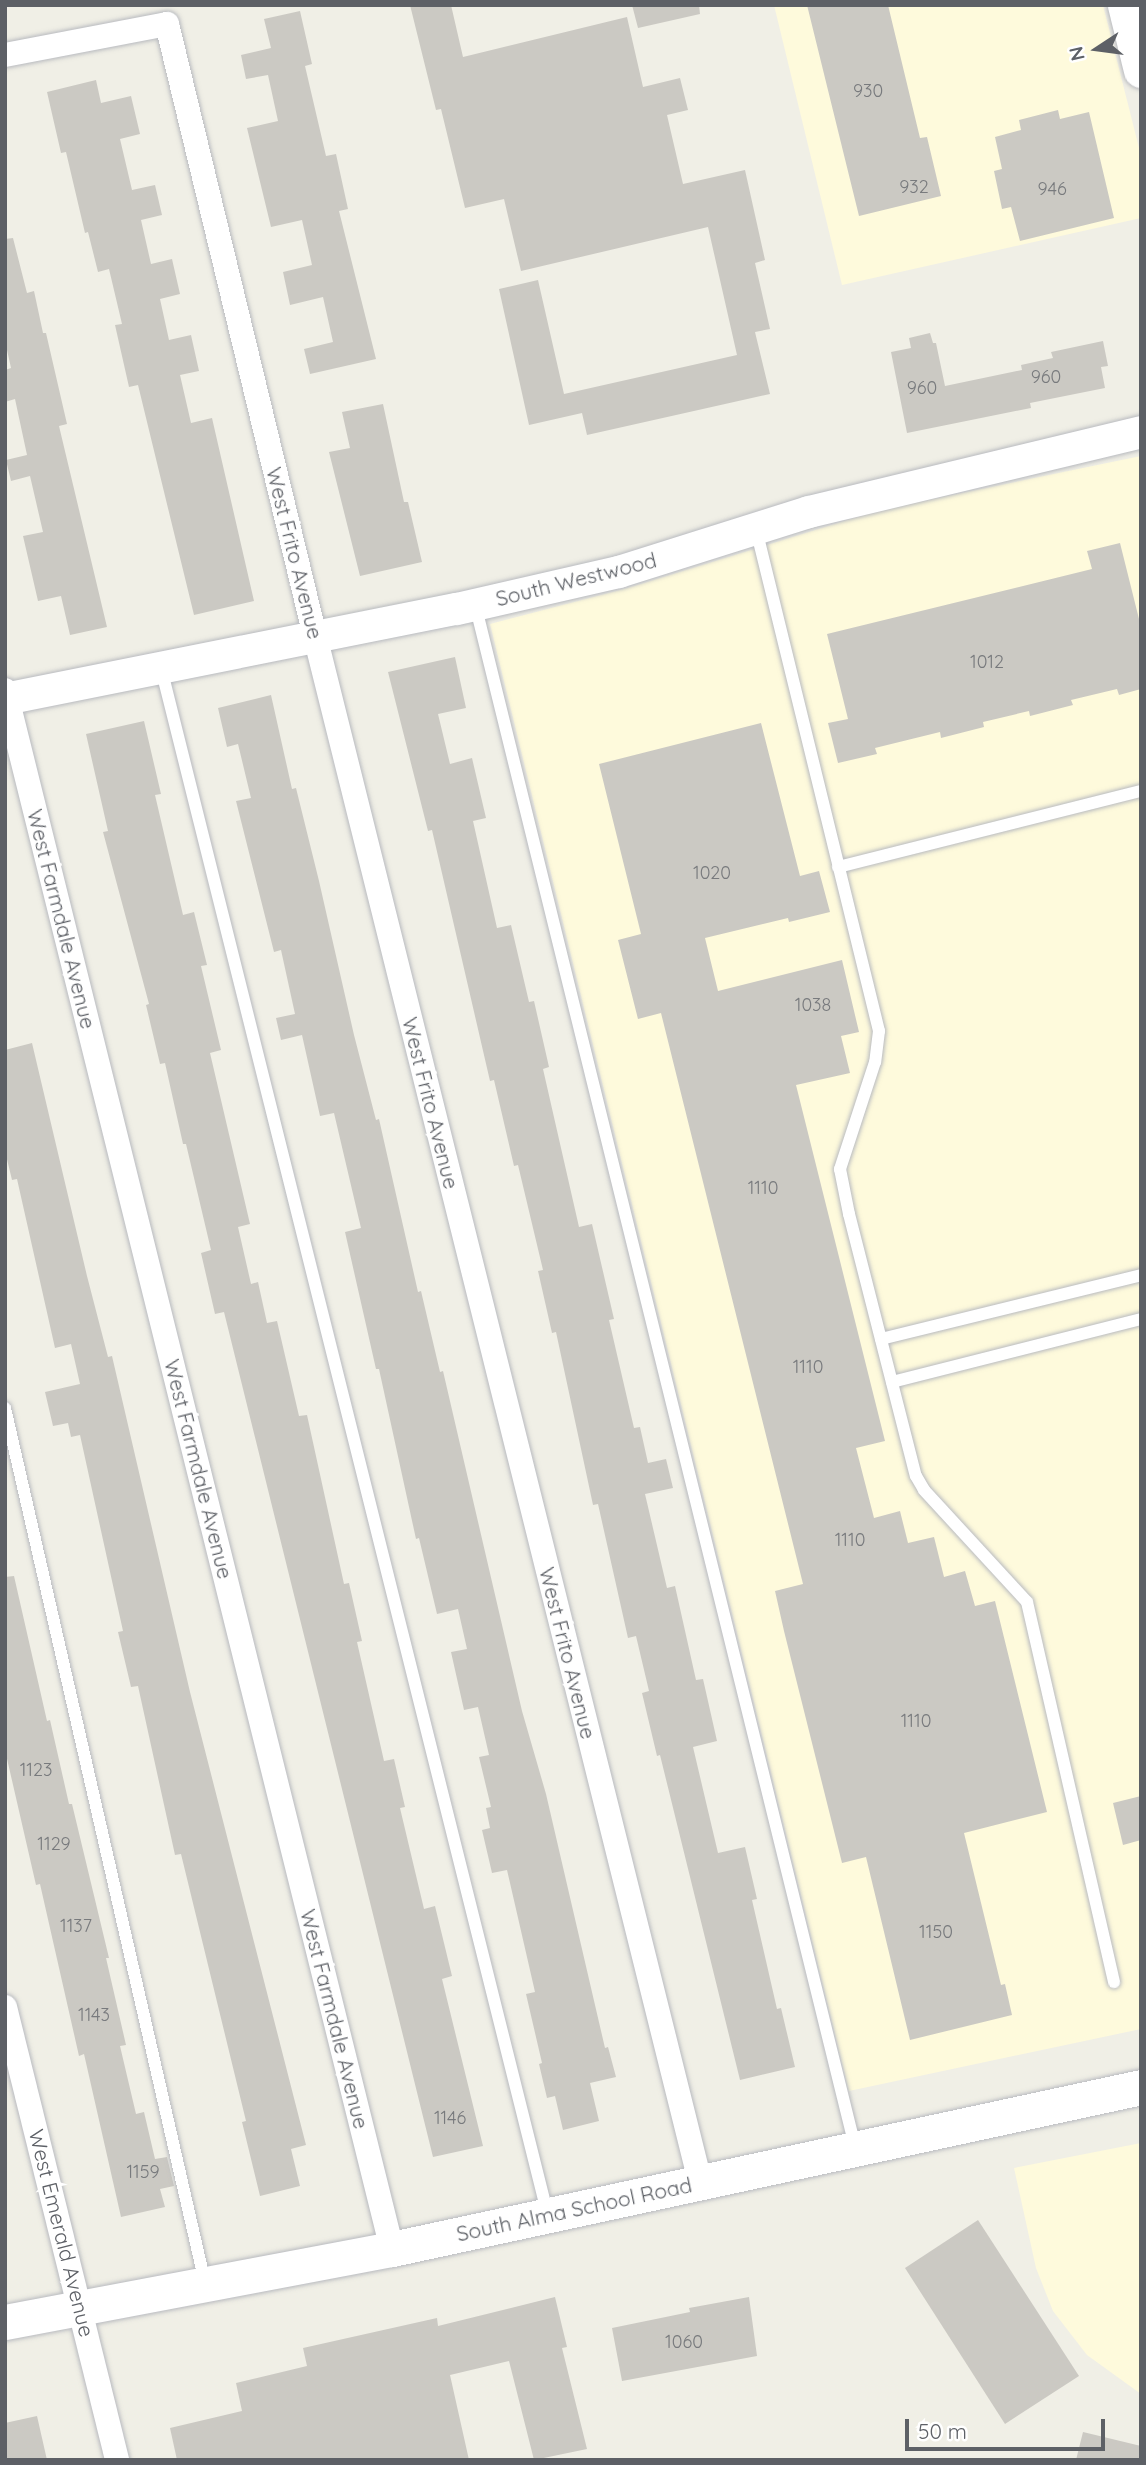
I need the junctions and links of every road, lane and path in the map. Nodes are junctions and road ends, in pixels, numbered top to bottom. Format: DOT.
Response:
graph roads {
  1 [pos="1125,5"];
  2 [pos="5,55"];
  3 [pos="1141,70"];
  4 [pos="1141,432"];
  5 [pos="756,528"];
  6 [pos="475,604"];
  7 [pos="315,636"];
  8 [pos="161,667"];
  9 [pos="6,696"];
  10 [pos="1141,791"];
  11 [pos="838,867"];
  12 [pos="1141,1275"];
  13 [pos="1141,1319"];
  14 [pos="881,1339"];
  15 [pos="892,1382"];
  16 [pos="5,1408"];
  17 [pos="1114,1983"];
  18 [pos="5,2007"];
  19 [pos="1141,2087"];
  20 [pos="855,2147"];
  21 [pos="701,2182"];
  22 [pos="548,2216"];
  23 [pos="392,2249"];
  24 [pos="205,2284"];
  25 [pos="81,2307"];
  26 [pos="5,2322"];
  27 [pos="117,2460"];
  1 -- 3 [label="main road"];
  2 -- 7 [label="street, West Frito Avenue"];
  4 -- 5 [label="street, South Westwood"];
  5 -- 6 [label="street, South Westwood"];
  5 -- 11 [label="lane"];
  6 -- 7 [label="street, South Westwood"];
  6 -- 20 [label="lane"];
  7 -- 8 [label="street, South Westwood"];
  7 -- 21 [label="street, West Frito Avenue"];
  8 -- 9 [label="street, South Westwood"];
  8 -- 22 [label="lane"];
  9 -- 23 [label="street, West Farmdale Avenue"];
  10 -- 11 [label="lane"];
  11 -- 14 [label="lane"];
  12 -- 14 [label="lane"];
  13 -- 15 [label="lane"];
  14 -- 15 [label="lane"];
  15 -- 17 [label="lane"];
  16 -- 24 [label="lane"];
  18 -- 25 [label="street, West Emerald Avenue"];
  19 -- 20 [label="main road, South Alma School Road"];
  20 -- 21 [label="main road, South Alma School Road"];
  21 -- 22 [label="main road, South Alma School Road"];
  22 -- 23 [label="main road, South Alma School Road"];
  23 -- 24 [label="main road, South Alma School Road"];
  24 -- 25 [label="main road, South Alma School Road"];
  25 -- 26 [label="main road, South Alma School Road"];
  25 -- 27 [label="street, West Emerald Avenue"];
}
